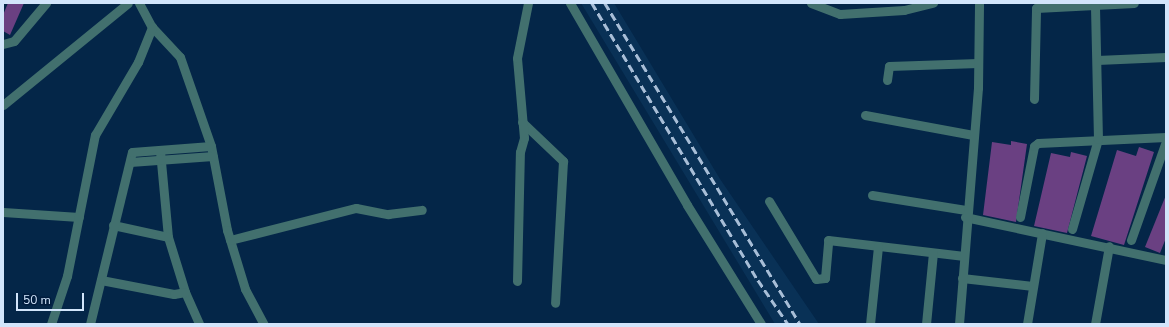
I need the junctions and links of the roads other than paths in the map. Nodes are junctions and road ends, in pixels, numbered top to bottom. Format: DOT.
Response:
graph roads {
  1 [pos="46,3"];
  2 [pos="128,3"];
  3 [pos="139,3"];
  4 [pos="528,3"];
  5 [pos="570,3"];
  6 [pos="811,3"];
  7 [pos="933,3"];
  8 [pos="979,3"];
  9 [pos="1134,3"];
  10 [pos="1096,4"];
  11 [pos="152,27"];
  12 [pos="3,44"];
  13 [pos="1166,57"];
  14 [pos="1097,60"];
  15 [pos="978,63"];
  16 [pos="887,80"];
  17 [pos="1034,99"];
  18 [pos="3,105"];
  19 [pos="865,115"];
  20 [pos="522,122"];
  21 [pos="973,135"];
  22 [pos="1166,137"];
  23 [pos="1098,139"];
  24 [pos="1166,141"];
  25 [pos="211,146"];
  26 [pos="160,150"];
  27 [pos="213,156"];
  28 [pos="160,161"];
  29 [pos="130,162"];
  30 [pos="872,195"];
  31 [pos="770,201"];
  32 [pos="422,210"];
  33 [pos="3,212"];
  34 [pos="965,214"];
  35 [pos="79,217"];
  36 [pos="1020,217"];
  37 [pos="113,225"];
  38 [pos="1072,228"];
  39 [pos="1042,233"];
  40 [pos="168,236"];
  41 [pos="230,240"];
  42 [pos="1131,240"];
  43 [pos="878,246"];
  44 [pos="1109,246"];
  45 [pos="933,253"];
  46 [pos="964,256"];
  47 [pos="1166,260"];
  48 [pos="962,278"];
  49 [pos="100,280"];
  50 [pos="517,281"];
  51 [pos="1033,286"];
  52 [pos="185,292"];
  53 [pos="554,303"];
  54 [pos="51,324"];
  55 [pos="90,324"];
  56 [pos="199,324"];
  57 [pos="264,324"];
  58 [pos="762,324"];
  59 [pos="870,324"];
  60 [pos="926,324"];
  61 [pos="959,324"];
  62 [pos="1027,324"];
  63 [pos="1095,324"];
  1 -- 12 [label="street"];
  2 -- 18 [label="street"];
  3 -- 11 [label="street"];
  4 -- 20 [label="street"];
  5 -- 58 [label="street"];
  6 -- 7 [label="street"];
  8 -- 15 [label="street"];
  9 -- 10 [label="street"];
  10 -- 14 [label="street"];
  10 -- 17 [label="street"];
  11 -- 25 [label="street"];
  11 -- 35 [label="street"];
  13 -- 14 [label="street"];
  14 -- 23 [label="street"];
  15 -- 16 [label="street"];
  15 -- 21 [label="street"];
  19 -- 21 [label="street"];
  20 -- 50 [label="street"];
  20 -- 53 [label="street"];
  21 -- 34 [label="street"];
  22 -- 23 [label="street"];
  23 -- 36 [label="street"];
  23 -- 38 [label="street"];
  24 -- 42 [label="street"];
  25 -- 26 [label="street"];
  25 -- 27 [label="street"];
  26 -- 28 [label="street"];
  26 -- 29 [label="street"];
  27 -- 28 [label="street"];
  27 -- 41 [label="street"];
  28 -- 29 [label="street"];
  28 -- 40 [label="street"];
  29 -- 37 [label="street"];
  30 -- 34 [label="street"];
  31 -- 43 [label="street"];
  32 -- 41 [label="street"];
  33 -- 35 [label="street"];
  34 -- 39 [label="street"];
  34 -- 46 [label="street"];
  35 -- 54 [label="street"];
  37 -- 40 [label="street"];
  37 -- 49 [label="street"];
  39 -- 44 [label="street"];
  39 -- 51 [label="street"];
  40 -- 52 [label="street"];
  41 -- 57 [label="street"];
  43 -- 45 [label="street"];
  43 -- 59 [label="street"];
  44 -- 47 [label="street"];
  44 -- 63 [label="street"];
  45 -- 46 [label="street"];
  45 -- 60 [label="street"];
  46 -- 48 [label="street"];
  48 -- 51 [label="street"];
  48 -- 61 [label="street"];
  49 -- 52 [label="street"];
  49 -- 55 [label="street"];
  51 -- 62 [label="street"];
  52 -- 56 [label="street"];
}
